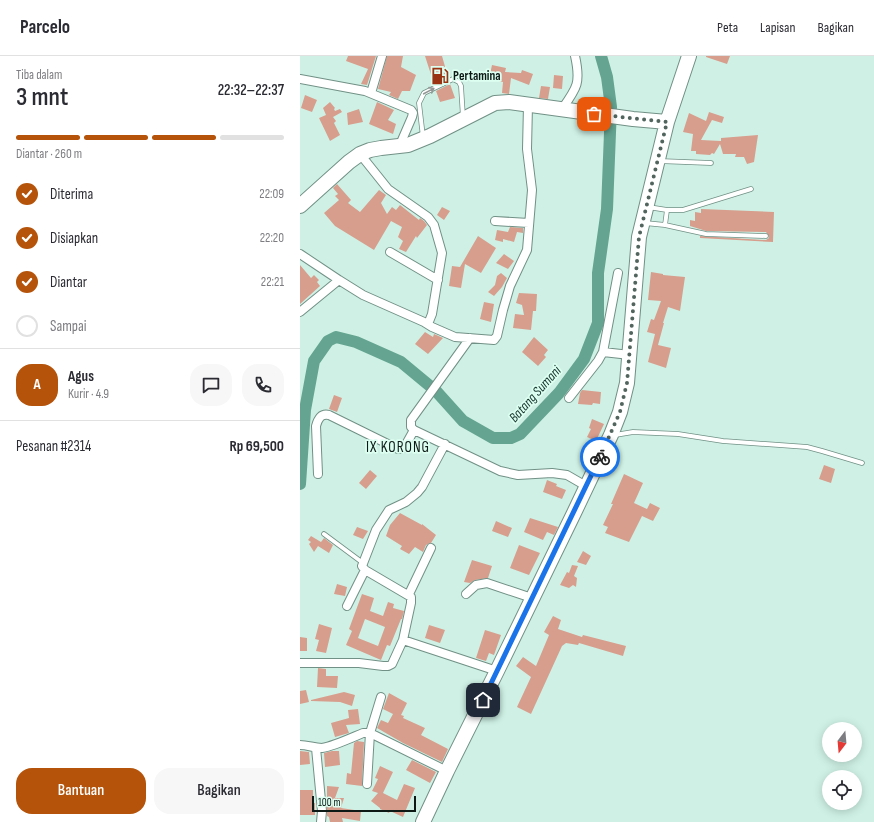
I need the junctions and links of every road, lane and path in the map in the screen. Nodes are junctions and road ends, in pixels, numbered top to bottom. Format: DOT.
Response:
graph roads {
  1 [pos="382,56"];
  2 [pos="575,56"];
  3 [pos="689,56"];
  4 [pos="300,79"];
  5 [pos="371,93"];
  6 [pos="528,105"];
  7 [pos="562,109"];
  8 [pos="463,119"];
  9 [pos="667,122"];
  10 [pos="424,139"];
  11 [pos="399,147"];
  12 [pos="360,154"];
  13 [pos="657,161"];
  14 [pos="711,163"];
  15 [pos="751,189"];
  16 [pos="300,206"];
  17 [pos="646,207"];
  18 [pos="668,210"];
  19 [pos="495,221"];
  20 [pos="529,223"];
  21 [pos="642,223"];
  22 [pos="665,225"];
  23 [pos="766,236"];
  24 [pos="390,252"];
  25 [pos="300,254"];
  26 [pos="618,273"];
  27 [pos="339,280"];
  28 [pos="438,280"];
  29 [pos="300,312"];
  30 [pos="428,324"];
  31 [pos="470,338"];
  32 [pos="603,352"];
  33 [pos="630,355"];
  34 [pos="569,398"];
  35 [pos="414,430"];
  36 [pos="611,435"];
  37 [pos="445,444"];
  38 [pos="862,463"];
  39 [pos="318,474"];
  40 [pos="586,486"];
  41 [pos="324,534"];
  42 [pos="431,548"];
  43 [pos="364,566"];
  44 [pos="408,594"];
  45 [pos="466,594"];
  46 [pos="532,598"];
  47 [pos="347,606"];
  48 [pos="403,640"];
  49 [pos="300,663"];
  50 [pos="497,671"];
  51 [pos="381,697"];
  52 [pos="370,732"];
  53 [pos="300,745"];
  54 [pos="316,748"];
  55 [pos="447,771"];
  56 [pos="367,784"];
  57 [pos="321,822"];
  58 [pos="423,822"];
  1 -- 5 [label="street"];
  2 -- 7 [label="street"];
  3 -- 9 [label="highway"];
  4 -- 5 [label="street"];
  5 -- 11 [label="street"];
  6 -- 7 [label="highway"];
  6 -- 8 [label="highway"];
  6 -- 20 [label="street"];
  7 -- 9 [label="highway"];
  8 -- 10 [label="highway"];
  10 -- 8 [label="lane, one-way"];
  9 -- 13 [label="highway"];
  10 -- 11 [label="highway"];
  11 -- 12 [label="highway"];
  12 -- 16 [label="highway"];
  12 -- 28 [label="street"];
  13 -- 14 [label="lane"];
  13 -- 17 [label="highway"];
  15 -- 18 [label="lane"];
  17 -- 18 [label="lane"];
  17 -- 21 [label="highway"];
  18 -- 22 [label="lane"];
  19 -- 20 [label="street"];
  20 -- 31 [label="street"];
  21 -- 22 [label="lane"];
  21 -- 33 [label="highway"];
  22 -- 23 [label="lane"];
  24 -- 28 [label="street"];
  25 -- 27 [label="street"];
  26 -- 32 [label="street"];
  27 -- 29 [label="street"];
  27 -- 30 [label="street"];
  28 -- 30 [label="street"];
  30 -- 31 [label="street"];
  31 -- 35 [label="street"];
  32 -- 33 [label="street"];
  32 -- 34 [label="street"];
  33 -- 36 [label="highway"];
  35 -- 37 [label="street"];
  35 -- 39 [label="street"];
  36 -- 38 [label="lane"];
  36 -- 40 [label="highway"];
  37 -- 40 [label="street"];
  37 -- 43 [label="street"];
  40 -- 46 [label="highway"];
  41 -- 43 [label="lane"];
  42 -- 44 [label="street"];
  43 -- 44 [label="street"];
  43 -- 47 [label="street"];
  44 -- 48 [label="street"];
  45 -- 46 [label="street"];
  46 -- 50 [label="highway"];
  48 -- 49 [label="street"];
  48 -- 50 [label="street"];
  50 -- 55 [label="highway"];
  51 -- 52 [label="street"];
  52 -- 54 [label="street"];
  52 -- 55 [label="street"];
  52 -- 56 [label="street"];
  53 -- 54 [label="street"];
  54 -- 57 [label="street"];
  55 -- 58 [label="highway"];
}
